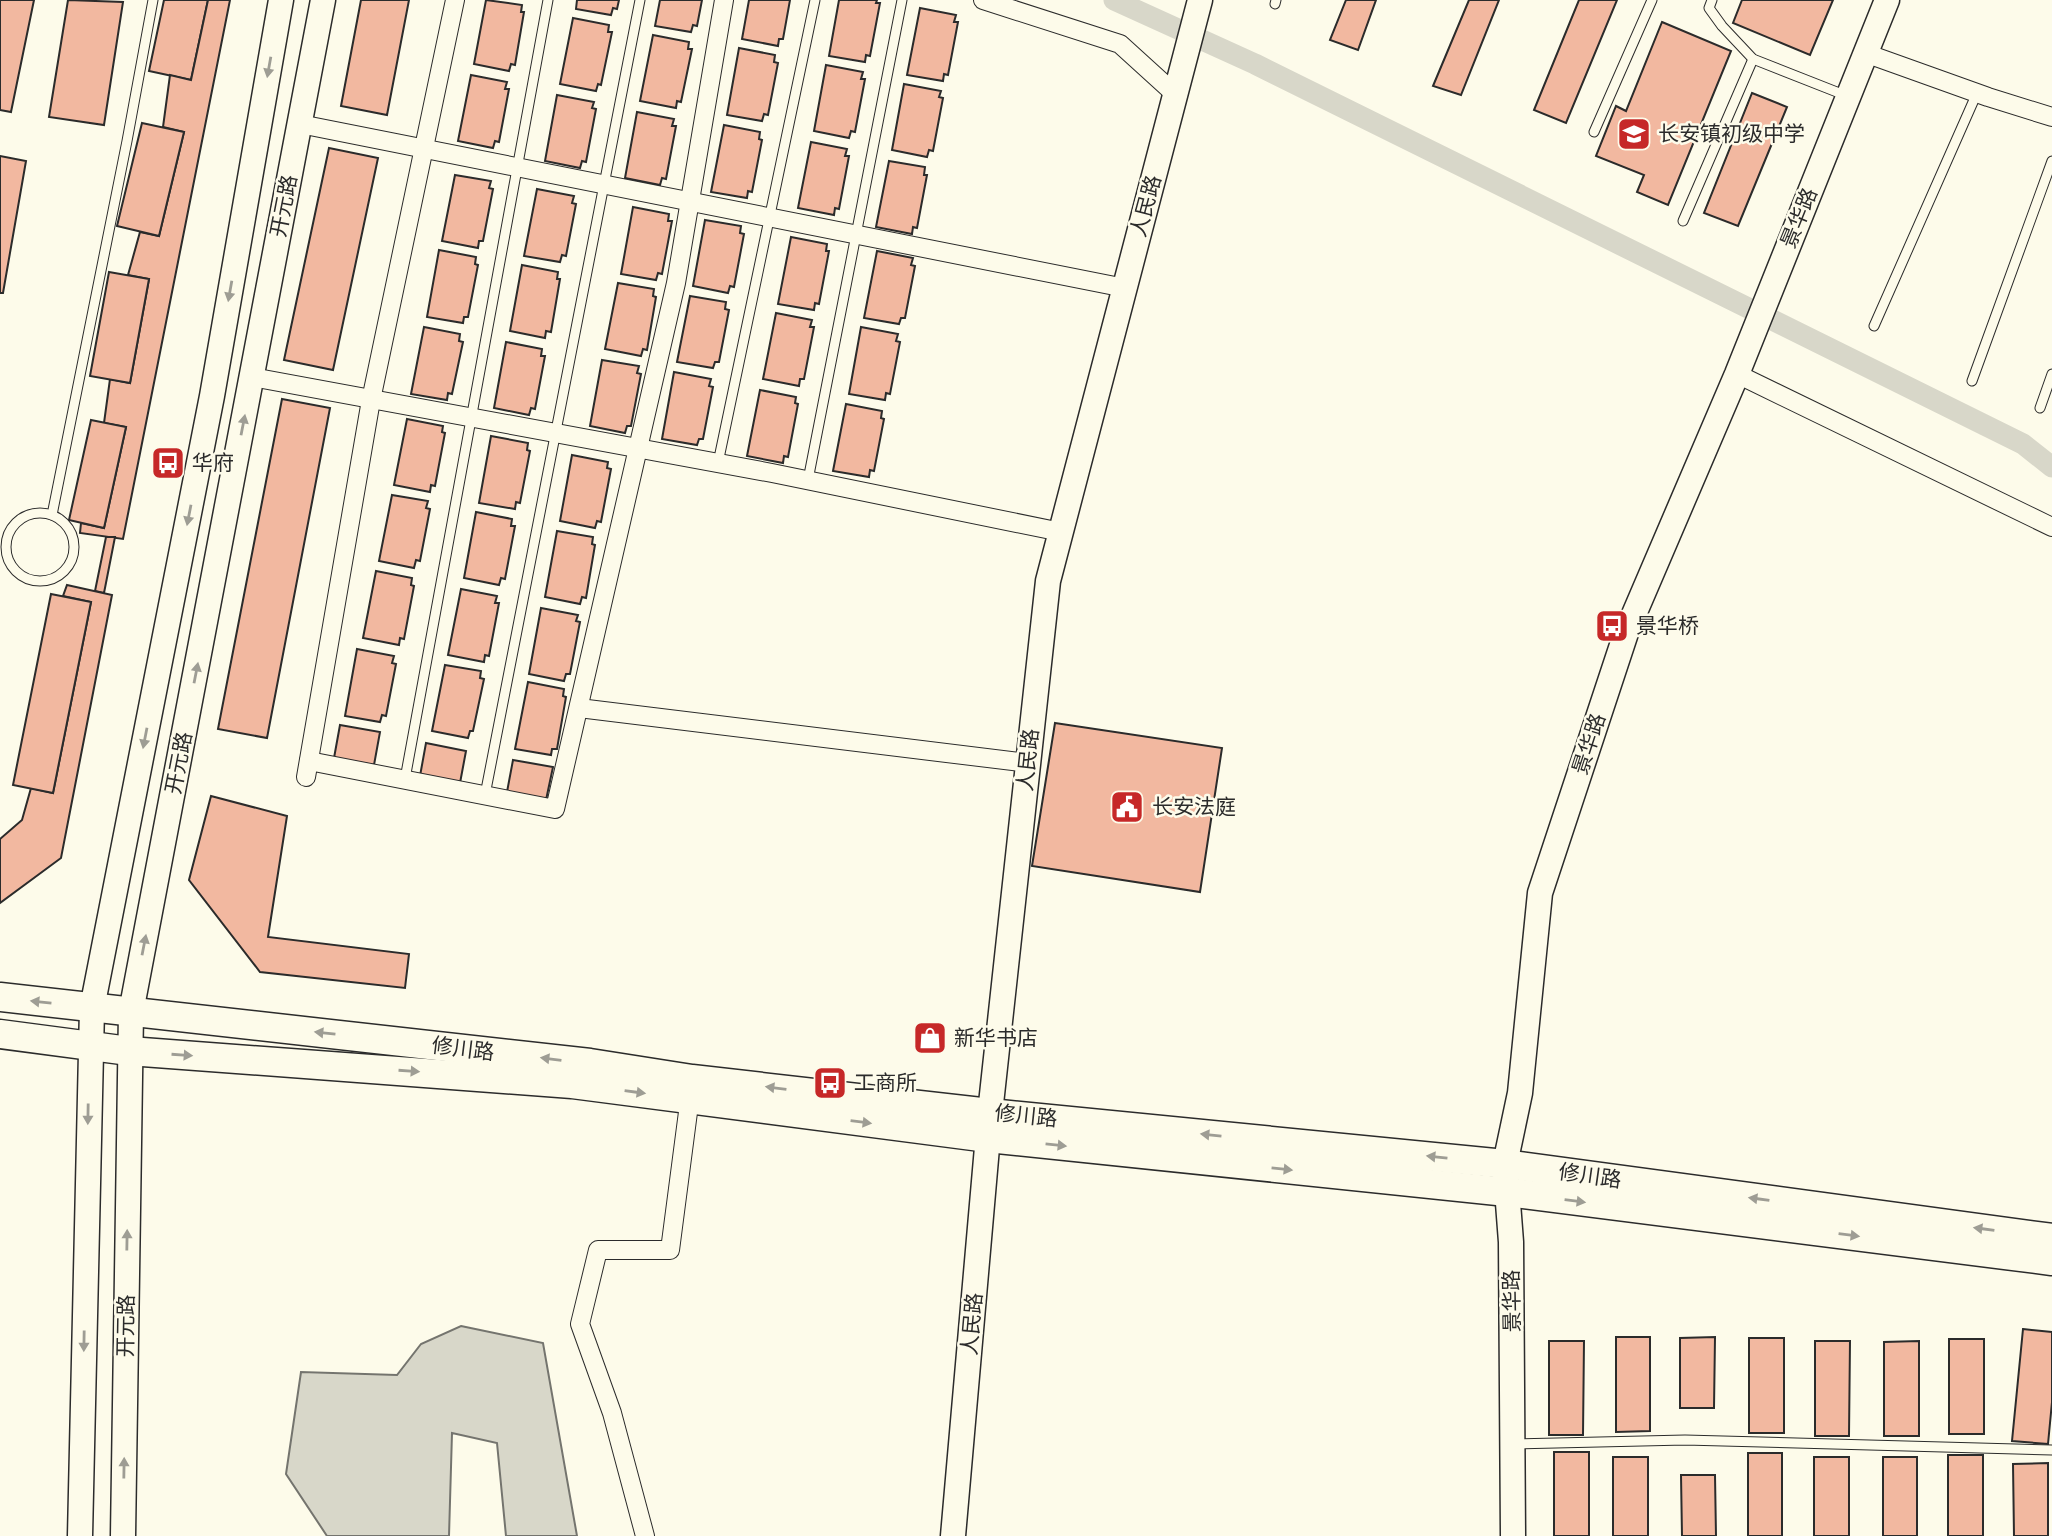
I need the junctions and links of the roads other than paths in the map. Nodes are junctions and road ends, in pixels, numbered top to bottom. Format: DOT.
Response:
graph roads {
  1 [pos="153,0"];
  2 [pos="281,0"];
  3 [pos="323,0"];
  4 [pos="455,0"];
  5 [pos="548,0"];
  6 [pos="640,0"];
  7 [pos="724,0"];
  8 [pos="815,0"];
  9 [pos="902,0"];
  10 [pos="984,0"];
  11 [pos="1200,0"];
  12 [pos="1652,0"];
  13 [pos="1712,0"];
  14 [pos="1887,0"];
  15 [pos="1866,53"];
  16 [pos="1754,59"];
  17 [pos="1177,88"];
  18 [pos="1976,93"];
  19 [pos="1848,97"];
  20 [pos="2052,117"];
  21 [pos="300,124"];
  22 [pos="1594,132"];
  23 [pos="422,148"];
  24 [pos="2052,161"];
  25 [pos="517,167"];
  26 [pos="604,185"];
  27 [pos="690,202"];
  28 [pos="769,217"];
  29 [pos="1683,221"];
  30 [pos="856,234"];
  31 [pos="1125,288"];
  32 [pos="1874,326"];
  33 [pos="1737,373"];
  34 [pos="2052,374"];
  35 [pos="252,377"];
  36 [pos="1972,381"];
  37 [pos="371,400"];
  38 [pos="2040,408"];
  39 [pos="471,418"];
  40 [pos="556,433"];
  41 [pos="638,449"];
  42 [pos="718,463"];
  43 [pos="808,480"];
  44 [pos="52,516"];
  45 [pos="2052,527"];
  46 [pos="1061,532"];
  47 [pos="579,708"];
  48 [pos="1028,763"];
  49 [pos="405,779"];
  50 [pos="485,795"];
  51 [pos="0,997"];
  52 [pos="92,1008"];
  53 [pos="131,1012"];
  54 [pos="0,1034"];
  55 [pos="90,1046"];
  56 [pos="129,1051"];
  57 [pos="691,1089"];
  58 [pos="989,1125"];
  59 [pos="1505,1164"];
  60 [pos="1507,1192"];
  61 [pos="2052,1238"];
  62 [pos="2052,1261"];
  63 [pos="1513,1444"];
  64 [pos="2052,1450"];
  65 [pos="80,1536"];
  66 [pos="123,1536"];
  67 [pos="645,1536"];
  68 [pos="953,1536"];
  69 [pos="1513,1536"];
  1 -- 44 [label="lane"];
  2 -- 52 [label="street, 开元路, one-way"];
  3 -- 21 [label="street, 开元路"];
  4 -- 23 [label="street"];
  5 -- 25 [label="lane"];
  6 -- 26 [label="lane"];
  7 -- 27 [label="street"];
  8 -- 28 [label="lane"];
  9 -- 30 [label="lane"];
  10 -- 17 [label="street"];
  11 -- 17 [label="street, 人民路"];
  12 -- 22 [label="lane"];
  13 -- 16 [label="lane"];
  14 -- 15 [label="street, 景华路"];
  15 -- 18 [label="street"];
  15 -- 19 [label="street, 景华路"];
  16 -- 19 [label="lane"];
  16 -- 29 [label="lane"];
  17 -- 31 [label="street, 人民路"];
  18 -- 20 [label="street"];
  18 -- 32 [label="lane"];
  19 -- 33 [label="street, 景华路"];
  21 -- 23 [label="street"];
  21 -- 35 [label="street, 开元路"];
  23 -- 25 [label="street"];
  23 -- 37 [label="street"];
  24 -- 36 [label="lane"];
  25 -- 26 [label="street"];
  25 -- 39 [label="lane"];
  26 -- 27 [label="street"];
  26 -- 40 [label="lane"];
  27 -- 28 [label="street"];
  27 -- 41 [label="street"];
  28 -- 30 [label="street"];
  28 -- 42 [label="lane"];
  30 -- 31 [label="street"];
  30 -- 43 [label="lane"];
  31 -- 46 [label="street, 人民路"];
  33 -- 45 [label="street"];
  33 -- 59 [label="street, 景华路"];
  34 -- 38 [label="lane"];
  35 -- 37 [label="street"];
  53 -- 35 [label="street, 开元路, one-way"];
  37 -- 39 [label="street"];
  37 -- 49 [label="street"];
  39 -- 40 [label="street"];
  39 -- 49 [label="lane"];
  40 -- 41 [label="street"];
  40 -- 50 [label="lane"];
  41 -- 42 [label="street"];
  41 -- 47 [label="street"];
  42 -- 43 [label="street"];
  43 -- 46 [label="street"];
  44 -- 44 [label="lane"];
  46 -- 48 [label="street, 人民路"];
  47 -- 48 [label="street"];
  47 -- 50 [label="street"];
  48 -- 58 [label="street, 人民路"];
  49 -- 50 [label="street"];
  52 -- 51 [label="main road, 修川路, one-way"];
  52 -- 53 [label="main road, 修川路"];
  52 -- 55 [label="street, 开元路"];
  53 -- 56 [label="street, 开元路"];
  57 -- 53 [label="main road, 修川路, one-way"];
  54 -- 55 [label="main road, 修川路"];
  55 -- 56 [label="main road, 修川路"];
  55 -- 65 [label="street, 开元路, one-way"];
  56 -- 57 [label="main road, 修川路, one-way"];
  66 -- 56 [label="street, 开元路, one-way"];
  57 -- 58 [label="main road, 修川路"];
  57 -- 67 [label="street"];
  59 -- 58 [label="main road, 修川路, one-way"];
  58 -- 60 [label="main road, 修川路, one-way"];
  58 -- 68 [label="street, 人民路"];
  59 -- 60 [label="street, 景华路"];
  61 -- 59 [label="main road, 修川路, one-way"];
  60 -- 62 [label="main road, 修川路, one-way"];
  60 -- 63 [label="street, 景华路"];
  63 -- 64 [label="lane"];
  63 -- 69 [label="street, 景华路"];
}
